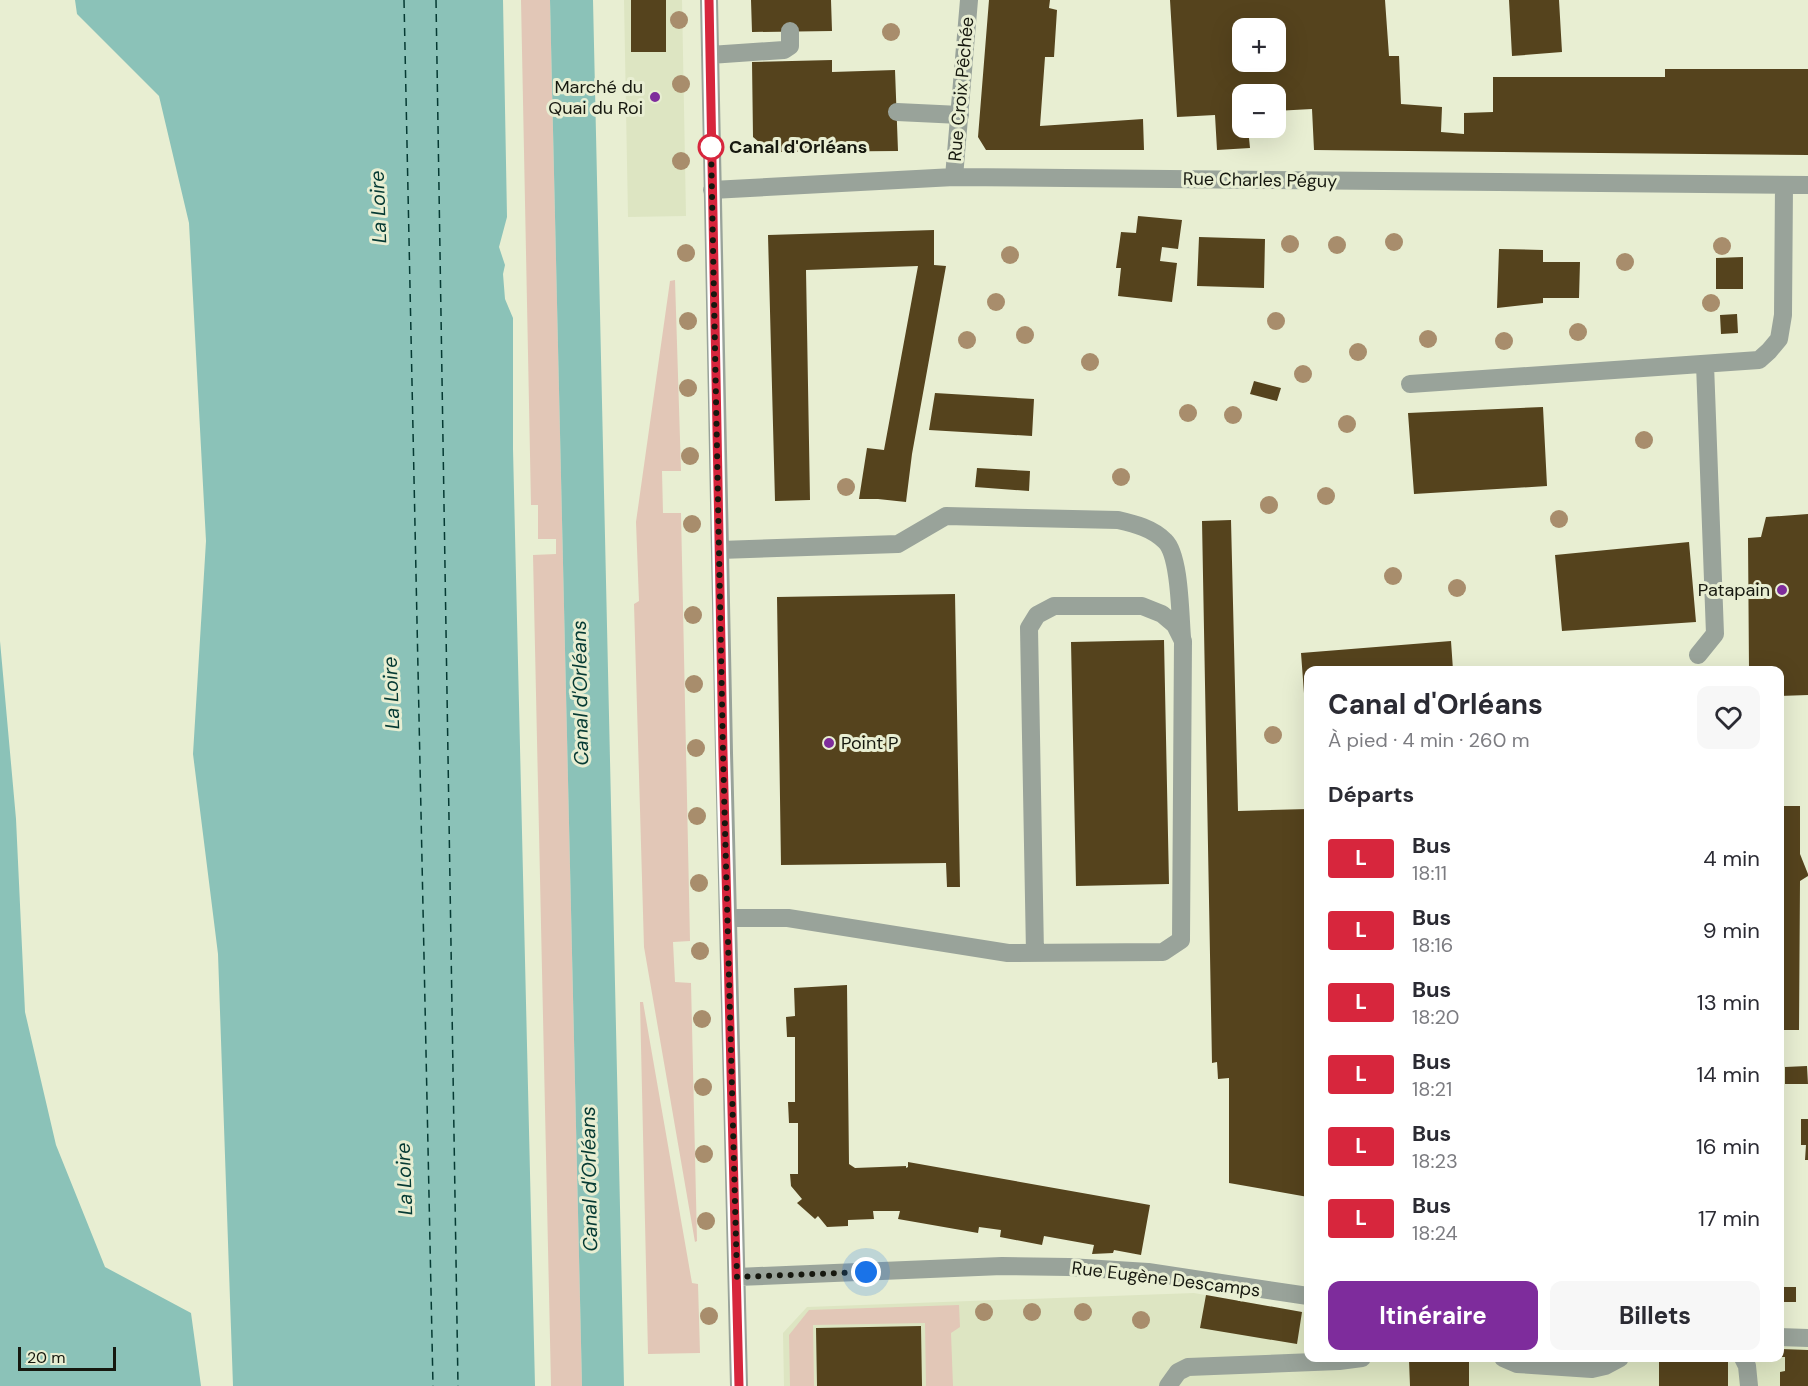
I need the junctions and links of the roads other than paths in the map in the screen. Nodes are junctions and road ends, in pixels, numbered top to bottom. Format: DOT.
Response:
graph roads {
  1 [pos="709,0"];
  2 [pos="969,0"];
  3 [pos="790,32"];
  4 [pos="710,55"];
  5 [pos="897,112"];
  6 [pos="960,115"];
  7 [pos="954,177"];
  8 [pos="1784,185"];
  9 [pos="1808,185"];
  10 [pos="712,190"];
  11 [pos="1706,364"];
  12 [pos="1410,384"];
  13 [pos="720,550"];
  14 [pos="1183,641"];
  15 [pos="1698,655"];
  16 [pos="728,918"];
  17 [pos="1035,953"];
  18 [pos="737,1277"];
  19 [pos="1304,1295"];
  20 [pos="1784,1337"];
  21 [pos="1808,1338"];
  22 [pos="1339,1362"];
  23 [pos="1512,1362"];
  24 [pos="1612,1362"];
  25 [pos="1745,1362"];
  26 [pos="739,1386"];
  27 [pos="1168,1386"];
  28 [pos="1749,1386"];
  1 -- 4 [label="street"];
  2 -- 6 [label="street, Rue Croix Pêchée"];
  3 -- 4 [label="street"];
  4 -- 10 [label="street"];
  5 -- 6 [label="street"];
  6 -- 7 [label="street, Rue Croix Pêchée"];
  7 -- 8 [label="street, Rue Charles Péguy"];
  7 -- 10 [label="street, Rue Charles Péguy"];
  8 -- 9 [label="street, Rue Charles Péguy"];
  8 -- 11 [label="street"];
  10 -- 13 [label="street"];
  11 -- 12 [label="street"];
  11 -- 15 [label="street"];
  13 -- 14 [label="street"];
  13 -- 16 [label="street"];
  14 -- 17 [label="street"];
  14 -- 17 [label="street"];
  16 -- 17 [label="street"];
  16 -- 18 [label="street"];
  18 -- 19 [label="street, Rue Eugène Descamps"];
  18 -- 26 [label="street"];
  20 -- 21 [label="street"];
  22 -- 27 [label="street"];
  23 -- 24 [label="street"];
  25 -- 28 [label="street"];
}
